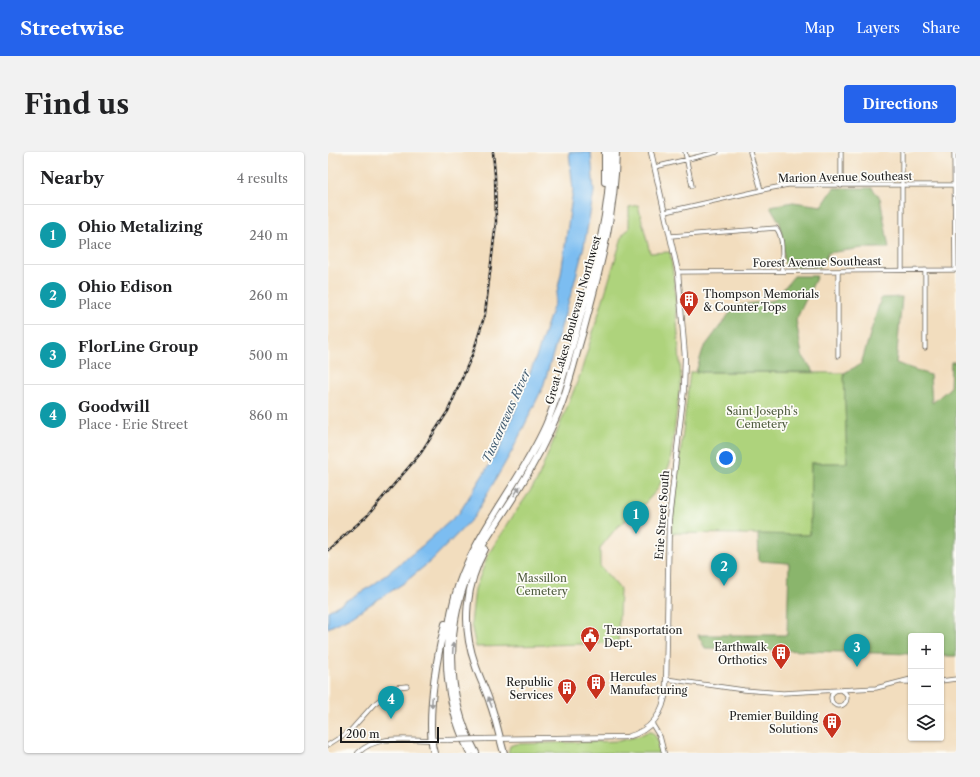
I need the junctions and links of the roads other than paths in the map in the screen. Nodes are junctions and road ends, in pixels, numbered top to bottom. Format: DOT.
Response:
graph roads {
  1 [pos="605,152"];
  2 [pos="610,152"];
  3 [pos="616,152"];
  4 [pos="651,152"];
  5 [pos="685,152"];
  6 [pos="717,152"];
  7 [pos="750,152"];
  8 [pos="841,152"];
  9 [pos="902,152"];
  10 [pos="954,152"];
  11 [pos="687,159"];
  12 [pos="655,167"];
  13 [pos="902,185"];
  14 [pos="955,185"];
  15 [pos="692,186"];
  16 [pos="841,186"];
  17 [pos="760,190"];
  18 [pos="665,212"];
  19 [pos="670,236"];
  20 [pos="600,246"];
  21 [pos="902,270"];
  22 [pos="925,270"];
  23 [pos="956,270"];
  24 [pos="782,271"];
  25 [pos="838,271"];
  26 [pos="678,272"];
  27 [pos="925,348"];
  28 [pos="838,356"];
  29 [pos="508,505"];
  30 [pos="483,533"];
  31 [pos="666,679"];
  32 [pos="956,679"];
  33 [pos="908,680"];
  34 [pos="944,680"];
  35 [pos="897,682"];
  36 [pos="908,682"];
  37 [pos="407,686"];
  38 [pos="839,690"];
  39 [pos="652,724"];
  40 [pos="500,739"];
  41 [pos="432,740"];
  42 [pos="328,745"];
  43 [pos="358,753"];
  44 [pos="434,753"];
  45 [pos="470,753"];
  46 [pos="476,753"];
  47 [pos="504,753"];
  48 [pos="664,753"];
  1 -- 20 [label="highway"];
  2 -- 20 [label="highway, Great Lakes Boulevard Northwest"];
  29 -- 3 [label="highway, Great Lakes Boulevard Northwest, one-way"];
  4 -- 12 [label="main road, Erie Street South"];
  5 -- 11 [label="street"];
  6 -- 11 [label="street"];
  7 -- 17 [label="street"];
  8 -- 16 [label="street"];
  9 -- 13 [label="street"];
  10 -- 14 [label="street"];
  11 -- 12 [label="street"];
  11 -- 15 [label="street"];
  12 -- 18 [label="main road, Erie Street South"];
  13 -- 14 [label="street, Marion Avenue Southeast"];
  13 -- 16 [label="street, Marion Avenue Southeast"];
  13 -- 21 [label="street"];
  14 -- 23 [label="street"];
  16 -- 17 [label="street, Marion Avenue Southeast"];
  17 -- 18 [label="street, Marion Avenue Southeast"];
  18 -- 19 [label="main road, Erie Street South"];
  19 -- 24 [label="street"];
  19 -- 26 [label="main road, Erie Street South"];
  20 -- 30 [label="highway, Great Lakes Boulevard Northwest"];
  21 -- 22 [label="street, Forest Avenue Southeast"];
  21 -- 25 [label="street, Forest Avenue Southeast"];
  22 -- 23 [label="street, Forest Avenue Southeast"];
  22 -- 27 [label="street"];
  24 -- 25 [label="street, Forest Avenue Southeast"];
  24 -- 26 [label="street, Forest Avenue Southeast"];
  25 -- 28 [label="street"];
  26 -- 31 [label="main road, Erie Street South"];
  40 -- 29 [label="highway, one-way"];
  46 -- 29 [label="highway, Great Lakes Boulevard Northwest, one-way"];
  30 -- 41 [label="highway, one-way"];
  30 -- 45 [label="highway, Great Lakes Boulevard Northwest"];
  31 -- 38 [label="street"];
  31 -- 39 [label="main road, Erie Street South"];
  32 -- 34 [label="street"];
  33 -- 35 [label="street"];
  35 -- 36 [label="street"];
  35 -- 38 [label="street"];
  37 -- 42 [label="street"];
  38 -- 38 [label="street"];
  39 -- 40 [label="main road, Erie Street South"];
  39 -- 48 [label="street"];
  40 -- 41 [label="main road, Erie Street South, bridge"];
  40 -- 47 [label="highway"];
  41 -- 43 [label="street"];
  41 -- 44 [label="highway"];
}
